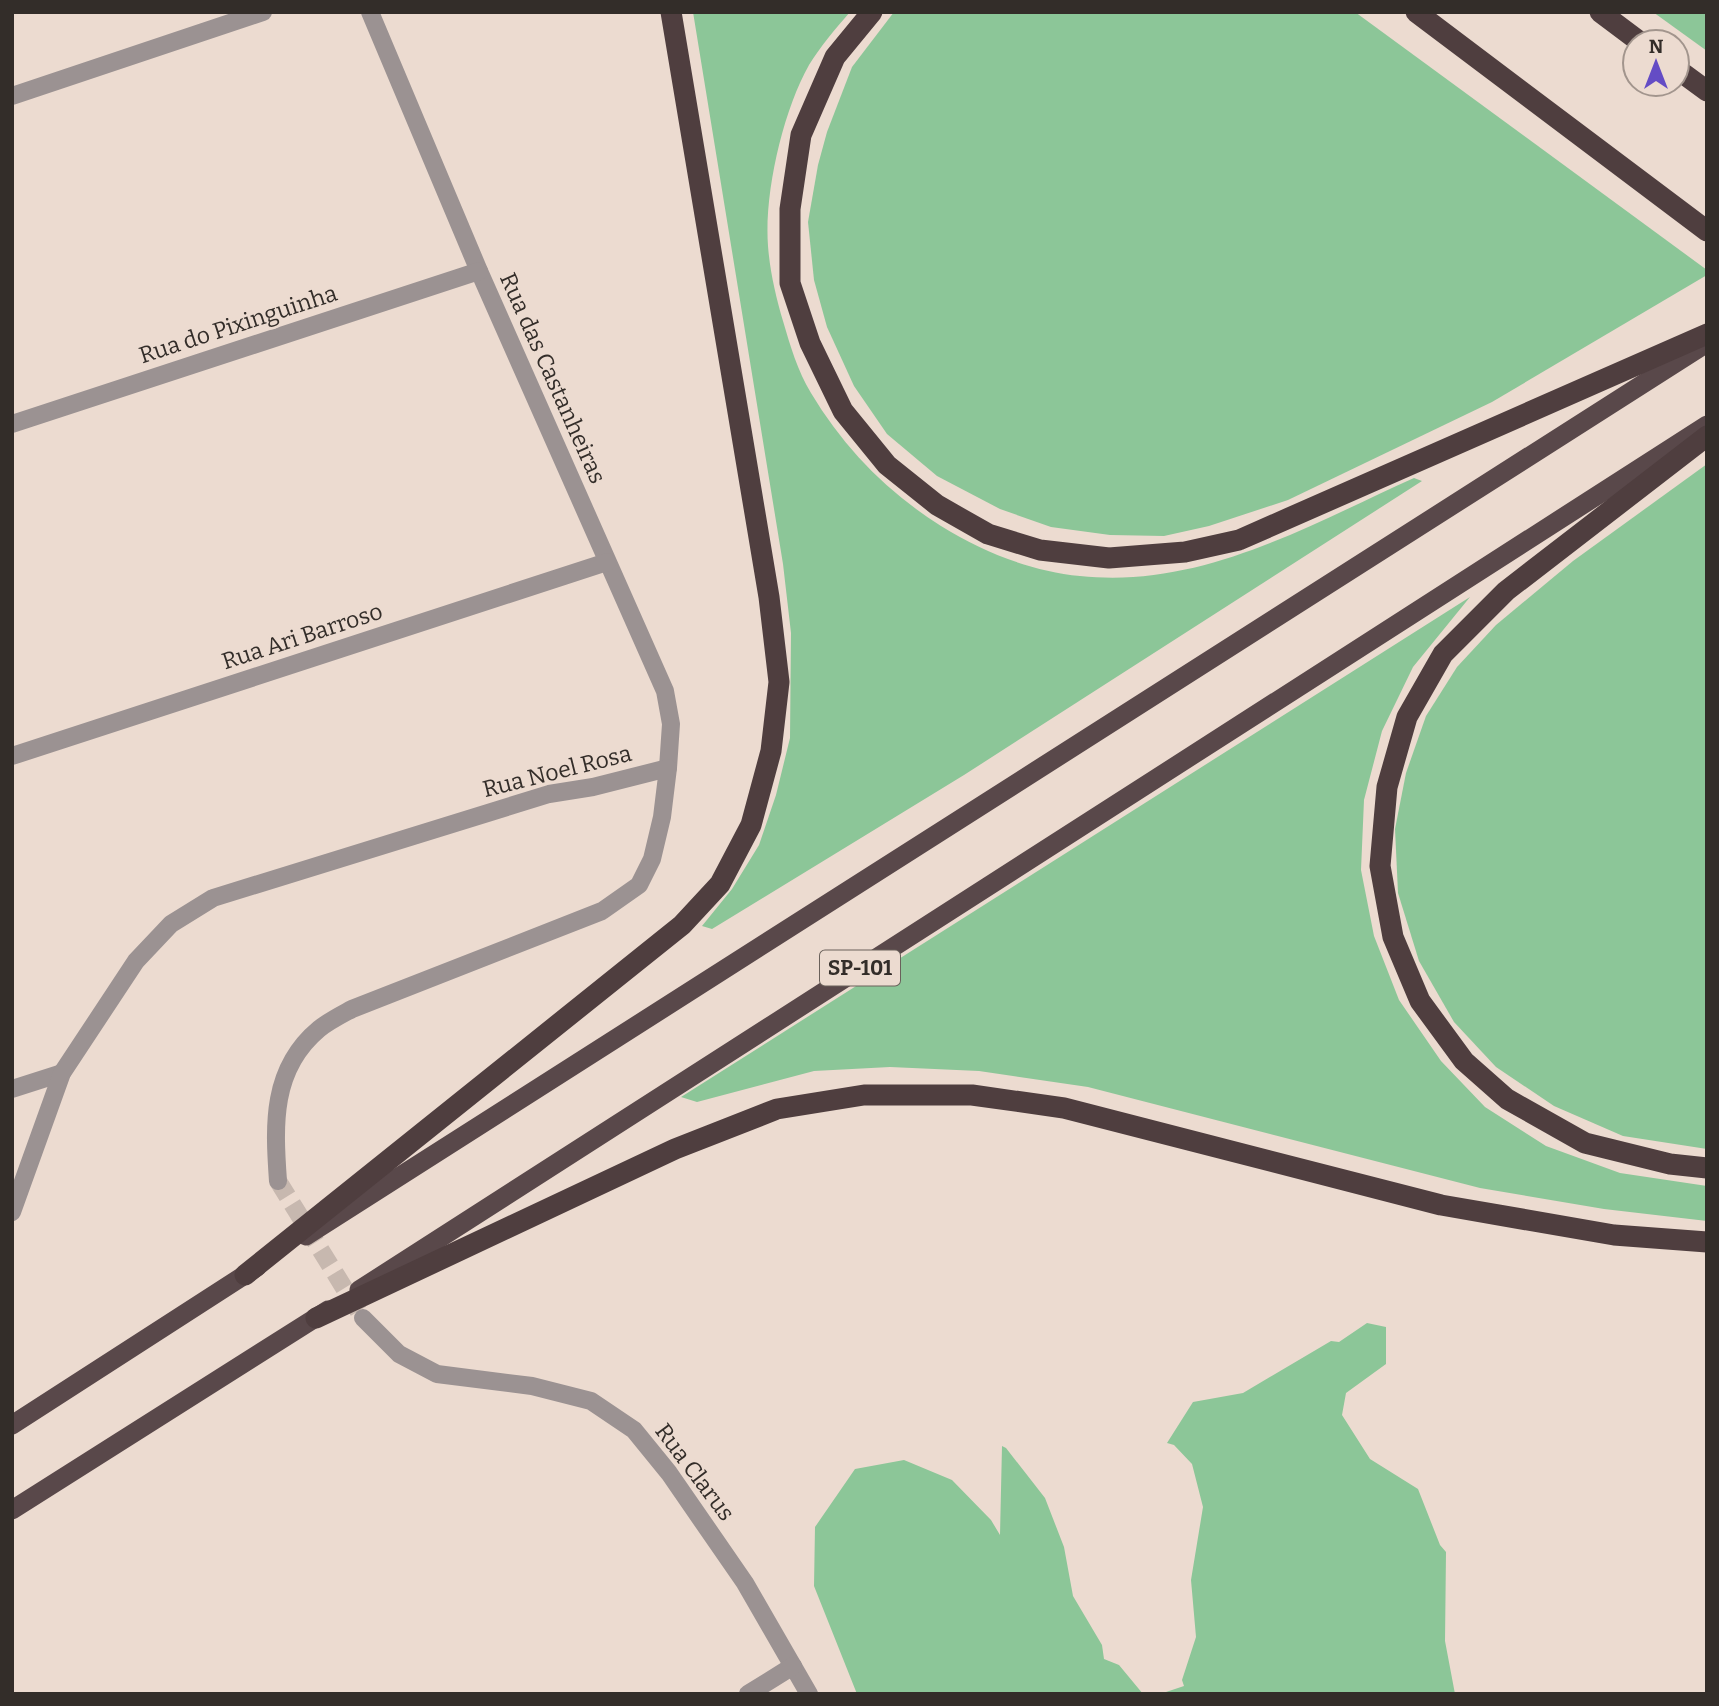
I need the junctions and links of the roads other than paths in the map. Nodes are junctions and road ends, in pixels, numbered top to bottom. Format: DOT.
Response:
graph roads {
  1 [pos="263,12"];
  2 [pos="370,12"];
  3 [pos="671,12"];
  4 [pos="872,12"];
  5 [pos="1416,12"];
  6 [pos="1600,12"];
  7 [pos="1621,28"];
  8 [pos="1691,79"];
  9 [pos="1707,91"];
  10 [pos="12,96"];
  11 [pos="1707,231"];
  12 [pos="479,271"];
  13 [pos="1707,334"];
  14 [pos="1707,343"];
  15 [pos="12,424"];
  16 [pos="1707,425"];
  17 [pos="1707,436"];
  18 [pos="607,562"];
  19 [pos="12,756"];
  20 [pos="668,768"];
  21 [pos="62,1073"];
  22 [pos="12,1089"];
  23 [pos="1707,1168"];
  24 [pos="278,1181"];
  25 [pos="12,1212"];
  26 [pos="1707,1242"];
  27 [pos="245,1275"];
  28 [pos="316,1318"];
  29 [pos="363,1318"];
  30 [pos="12,1425"];
  31 [pos="12,1510"];
  32 [pos="793,1666"];
  33 [pos="748,1694"];
  34 [pos="810,1694"];
  1 -- 10 [label="street"];
  2 -- 12 [label="street, Rua das Castanheiras"];
  3 -- 27 [label="highway"];
  4 -- 13 [label="highway"];
  5 -- 11 [label="highway"];
  6 -- 7 [label="highway"];
  8 -- 9 [label="highway"];
  12 -- 15 [label="street, Rua do Pixinguinha"];
  12 -- 18 [label="street, Rua das Castanheiras"];
  14 -- 27 [label="highway"];
  16 -- 28 [label="highway, SP-101"];
  17 -- 23 [label="highway"];
  18 -- 19 [label="street, Rua Ari Barroso"];
  18 -- 20 [label="street, Rua das Castanheiras"];
  20 -- 21 [label="street, Rua Noel Rosa"];
  20 -- 24 [label="street, Rua Noel Rosa"];
  21 -- 22 [label="street"];
  21 -- 25 [label="street, Rua Noel Rosa"];
  26 -- 28 [label="highway"];
  27 -- 30 [label="highway"];
  28 -- 31 [label="highway, SP-101"];
  29 -- 32 [label="street, Rua Clarus"];
  32 -- 33 [label="street"];
  32 -- 34 [label="street, Rua Clarus"];
}
